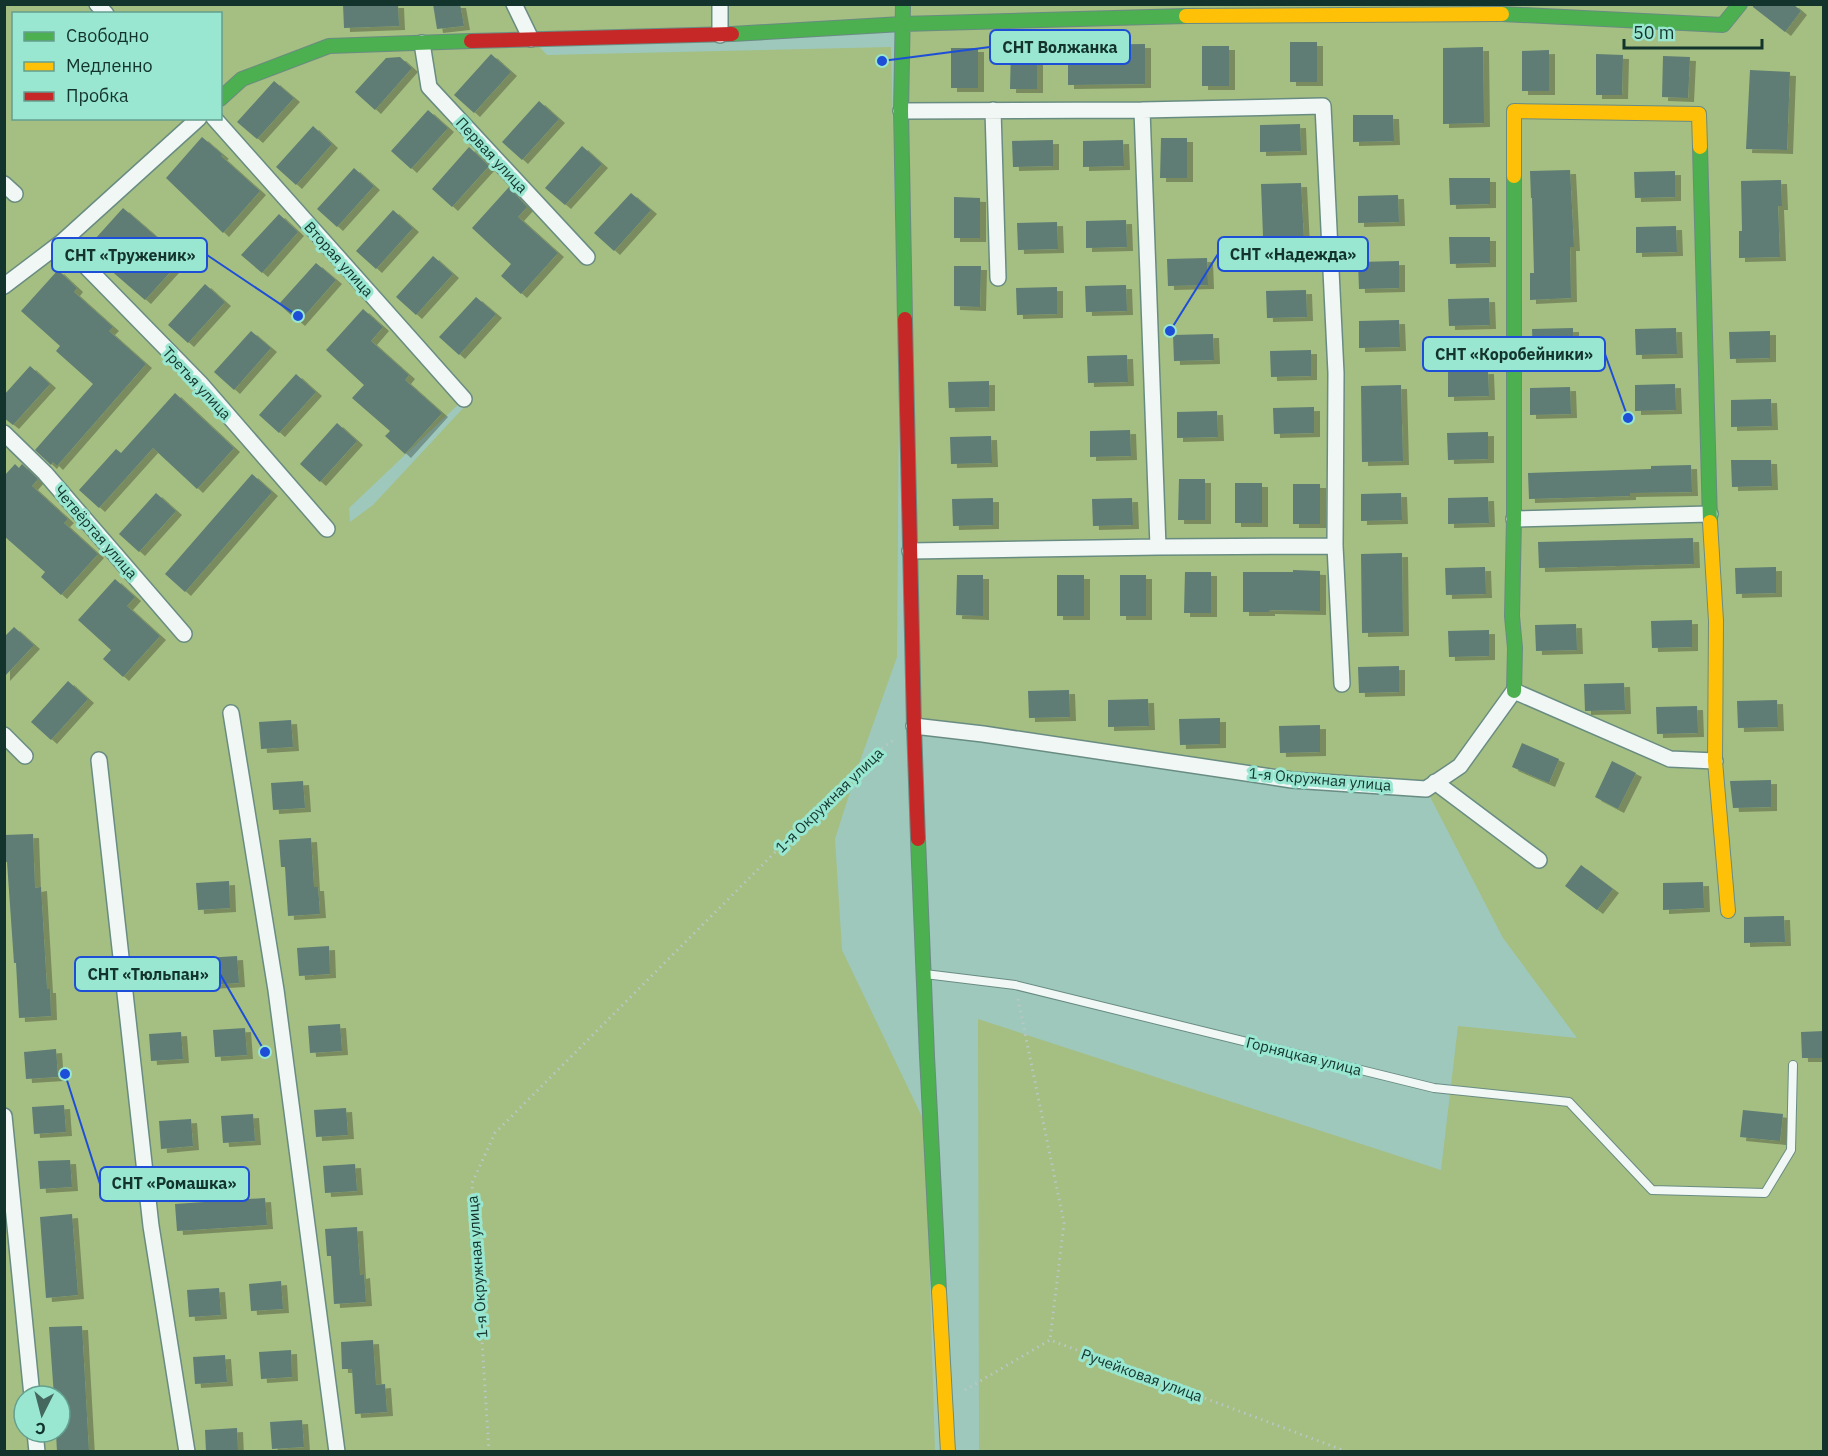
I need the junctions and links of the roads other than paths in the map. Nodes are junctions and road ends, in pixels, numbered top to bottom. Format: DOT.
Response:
graph roads {
  1 [pos="514,4"];
  2 [pos="720,4"];
  3 [pos="903,4"];
  4 [pos="1740,4"];
  5 [pos="1494,9"];
  6 [pos="902,24"];
  7 [pos="720,36"];
  8 [pos="531,39"];
  9 [pos="422,43"];
  10 [pos="222,97"];
  11 [pos="993,110"];
  12 [pos="1142,110"];
  13 [pos="901,111"];
  14 [pos="197,120"];
  15 [pos="216,120"];
  16 [pos="62,243"];
  17 [pos="587,256"];
  18 [pos="998,278"];
  19 [pos="4,286"];
  20 [pos="464,399"];
  21 [pos="4,433"];
  22 [pos="1710,514"];
  23 [pos="1514,519"];
  24 [pos="327,530"];
  25 [pos="1335,546"];
  26 [pos="1158,547"];
  27 [pos="910,551"];
  28 [pos="184,634"];
  29 [pos="1342,684"];
  30 [pos="1514,691"];
  31 [pos="231,713"];
  32 [pos="914,726"];
  33 [pos="4,735"];
  34 [pos="25,756"];
  35 [pos="99,760"];
  36 [pos="1715,761"];
  37 [pos="1435,783"];
  38 [pos="1539,860"];
  39 [pos="1728,911"];
  40 [pos="924,973"];
  41 [pos="1793,1065"];
  42 [pos="4,1116"];
  43 [pos="31,1384"];
  44 [pos="187,1452"];
  45 [pos="337,1452"];
  46 [pos="948,1452"];
  1 -- 8 [label="street"];
  2 -- 7 [label="street"];
  3 -- 6 [label="street"];
  4 -- 5 [label="street"];
  5 -- 6 [label="street"];
  6 -- 7 [label="street"];
  6 -- 13 [label="street"];
  7 -- 8 [label="street"];
  8 -- 9 [label="street"];
  9 -- 10 [label="street"];
  9 -- 17 [label="street, Первая улица"];
  11 -- 12 [label="street"];
  11 -- 13 [label="street"];
  11 -- 18 [label="street"];
  12 -- 25 [label="street"];
  12 -- 26 [label="street"];
  13 -- 27 [label="street"];
  14 -- 16 [label="street"];
  15 -- 20 [label="street, Вторая улица"];
  16 -- 19 [label="street"];
  16 -- 24 [label="street, Третья улица"];
  21 -- 28 [label="street, Четвёртая улица"];
  22 -- 23 [label="street"];
  22 -- 23 [label="street"];
  22 -- 36 [label="street"];
  23 -- 30 [label="street"];
  25 -- 26 [label="street"];
  25 -- 29 [label="street"];
  26 -- 27 [label="street"];
  27 -- 32 [label="street"];
  30 -- 36 [label="street"];
  30 -- 37 [label="street, 1-я Окружная улица"];
  31 -- 45 [label="street"];
  32 -- 37 [label="street, 1-я Окружная улица"];
  32 -- 40 [label="street"];
  33 -- 34 [label="street"];
  35 -- 44 [label="street"];
  36 -- 39 [label="street"];
  37 -- 38 [label="street"];
  40 -- 41 [label="lane, Горняцкая улица"];
  40 -- 46 [label="street"];
  42 -- 43 [label="street"];
}
